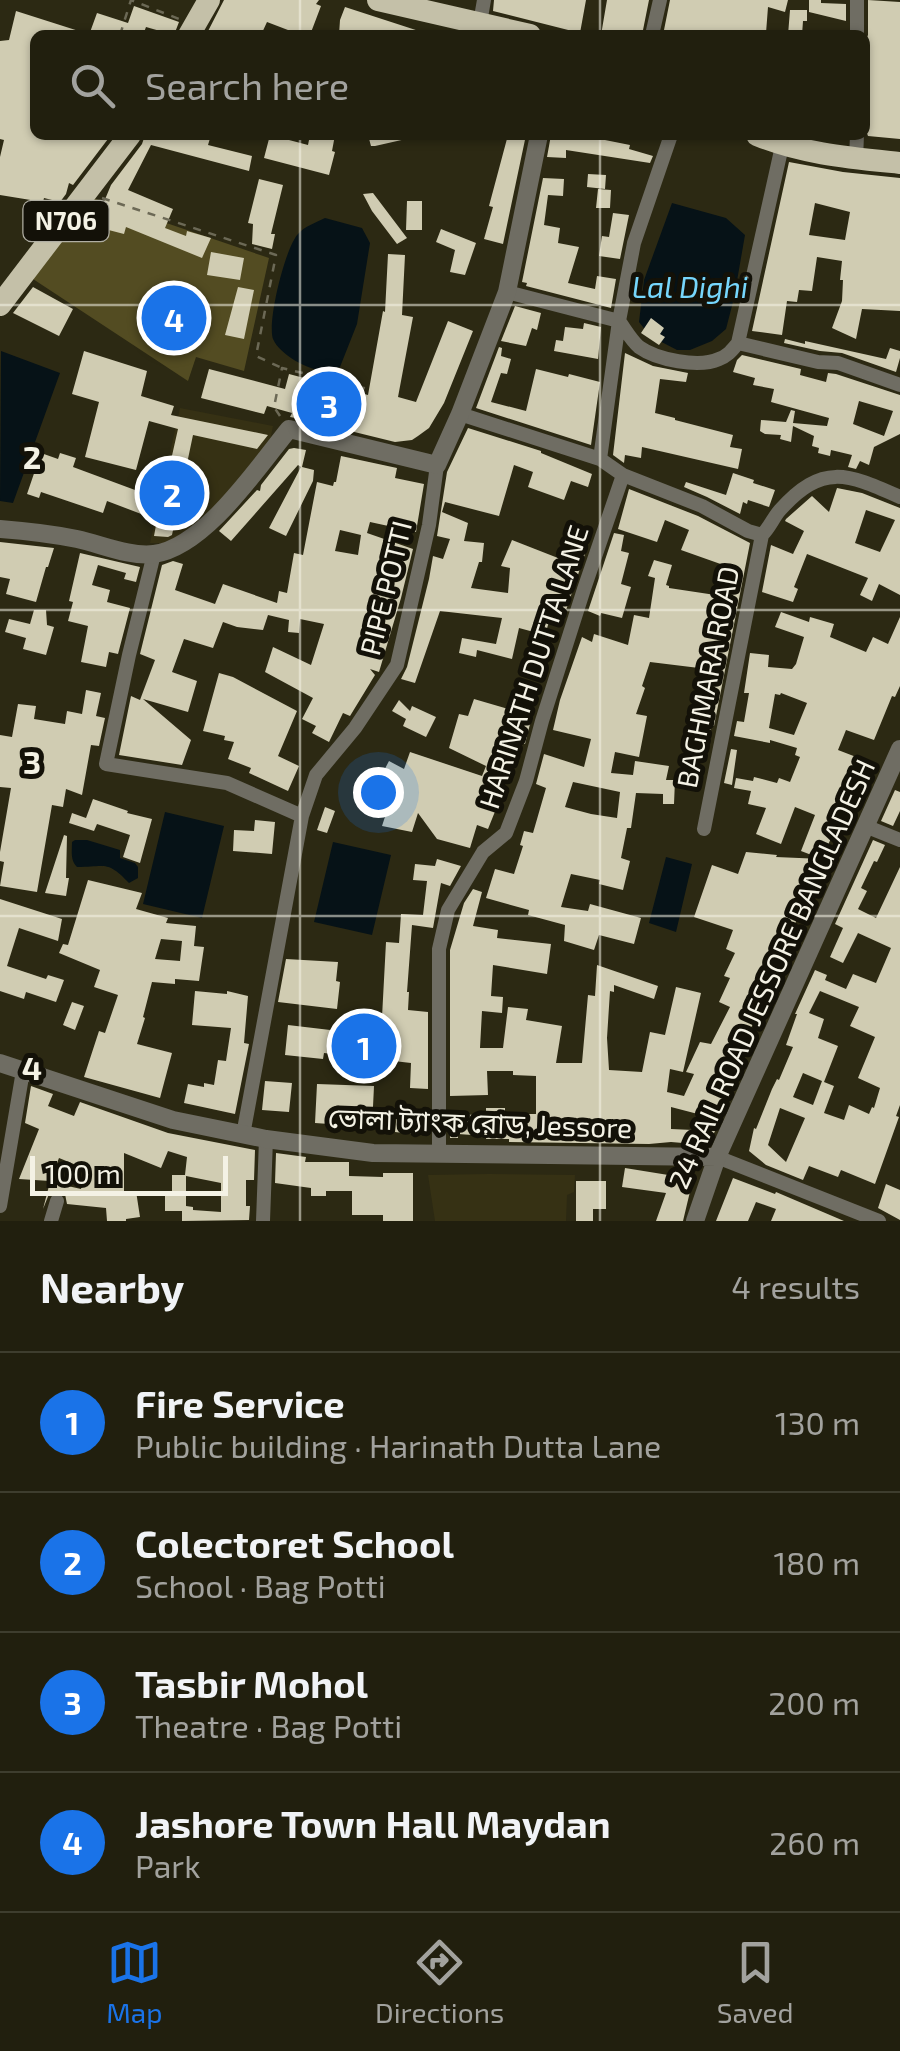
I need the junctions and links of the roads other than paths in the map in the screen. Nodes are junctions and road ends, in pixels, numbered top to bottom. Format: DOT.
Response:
graph roads {
  1 [pos="209,0"];
  2 [pos="378,0"];
  3 [pos="660,0"];
  4 [pos="857,0"];
  5 [pos="482,12"];
  6 [pos="192,30"];
  7 [pos="520,30"];
  8 [pos="653,30"];
  9 [pos="856,30"];
  10 [pos="126,140"];
  11 [pos="538,140"];
  12 [pos="669,140"];
  13 [pos="768,140"];
  14 [pos="782,146"];
  15 [pos="856,147"];
  16 [pos="900,163"];
  17 [pos="506,292"];
  18 [pos="0,305"];
  19 [pos="619,320"];
  20 [pos="738,343"];
  21 [pos="900,386"];
  22 [pos="460,414"];
  23 [pos="600,459"];
  24 [pos="437,465"];
  25 [pos="623,475"];
  26 [pos="900,497"];
  27 [pos="0,529"];
  28 [pos="762,535"];
  29 [pos="154,554"];
  30 [pos="900,749"];
  31 [pos="302,816"];
  32 [pos="865,826"];
  33 [pos="704,829"];
  34 [pos="900,840"];
  35 [pos="0,1064"];
  36 [pos="23,1072"];
  37 [pos="243,1134"];
  38 [pos="266,1139"];
  39 [pos="439,1154"];
  40 [pos="717,1157"];
  41 [pos="57,1201"];
  42 [pos="0,1206"];
  43 [pos="51,1221"];
  44 [pos="262,1221"];
  45 [pos="695,1221"];
  46 [pos="879,1221"];
  1 -- 6 [label="highway"];
  2 -- 5 [label="highway"];
  3 -- 8 [label="street"];
  4 -- 9 [label="street"];
  5 -- 7 [label="highway"];
  10 -- 18 [label="highway, N706"];
  11 -- 17 [label="street"];
  12 -- 19 [label="street"];
  13 -- 14 [label="highway"];
  14 -- 15 [label="highway"];
  14 -- 20 [label="street"];
  15 -- 16 [label="highway"];
  17 -- 19 [label="street"];
  17 -- 22 [label="street"];
  19 -- 20 [label="street"];
  19 -- 23 [label="street"];
  20 -- 21 [label="street"];
  22 -- 23 [label="street"];
  22 -- 24 [label="street"];
  23 -- 25 [label="street"];
  24 -- 29 [label="street"];
  24 -- 31 [label="street, PIPE POTTI"];
  25 -- 28 [label="street"];
  25 -- 39 [label="street, HARINATH DUTTA LANE"];
  26 -- 28 [label="street"];
  27 -- 29 [label="street"];
  28 -- 33 [label="street, BAGHMARA ROAD"];
  29 -- 31 [label="street"];
  30 -- 32 [label="street, 24 RAIL ROAD JESSORE BANGLADESH"];
  31 -- 37 [label="street, PIPE POTTI"];
  32 -- 34 [label="street"];
  32 -- 40 [label="street, 24 RAIL ROAD JESSORE BANGLADESH"];
  35 -- 36 [label="street, ভোলা ট্যাংক রোড, Jessore"];
  36 -- 37 [label="street, ভোলা ট্যাংক রোড, Jessore"];
  36 -- 42 [label="street"];
  37 -- 38 [label="street, ভোলা ট্যাংক রোড, Jessore"];
  38 -- 39 [label="street, ভোলা ট্যাংক রোড, Jessore"];
  38 -- 44 [label="street"];
  39 -- 40 [label="street, ভোলা ট্যাংক রোড, Jessore"];
  40 -- 45 [label="street, 24 RAIL ROAD JESSORE BANGLADESH"];
  40 -- 46 [label="street"];
  41 -- 43 [label="street"];
}
